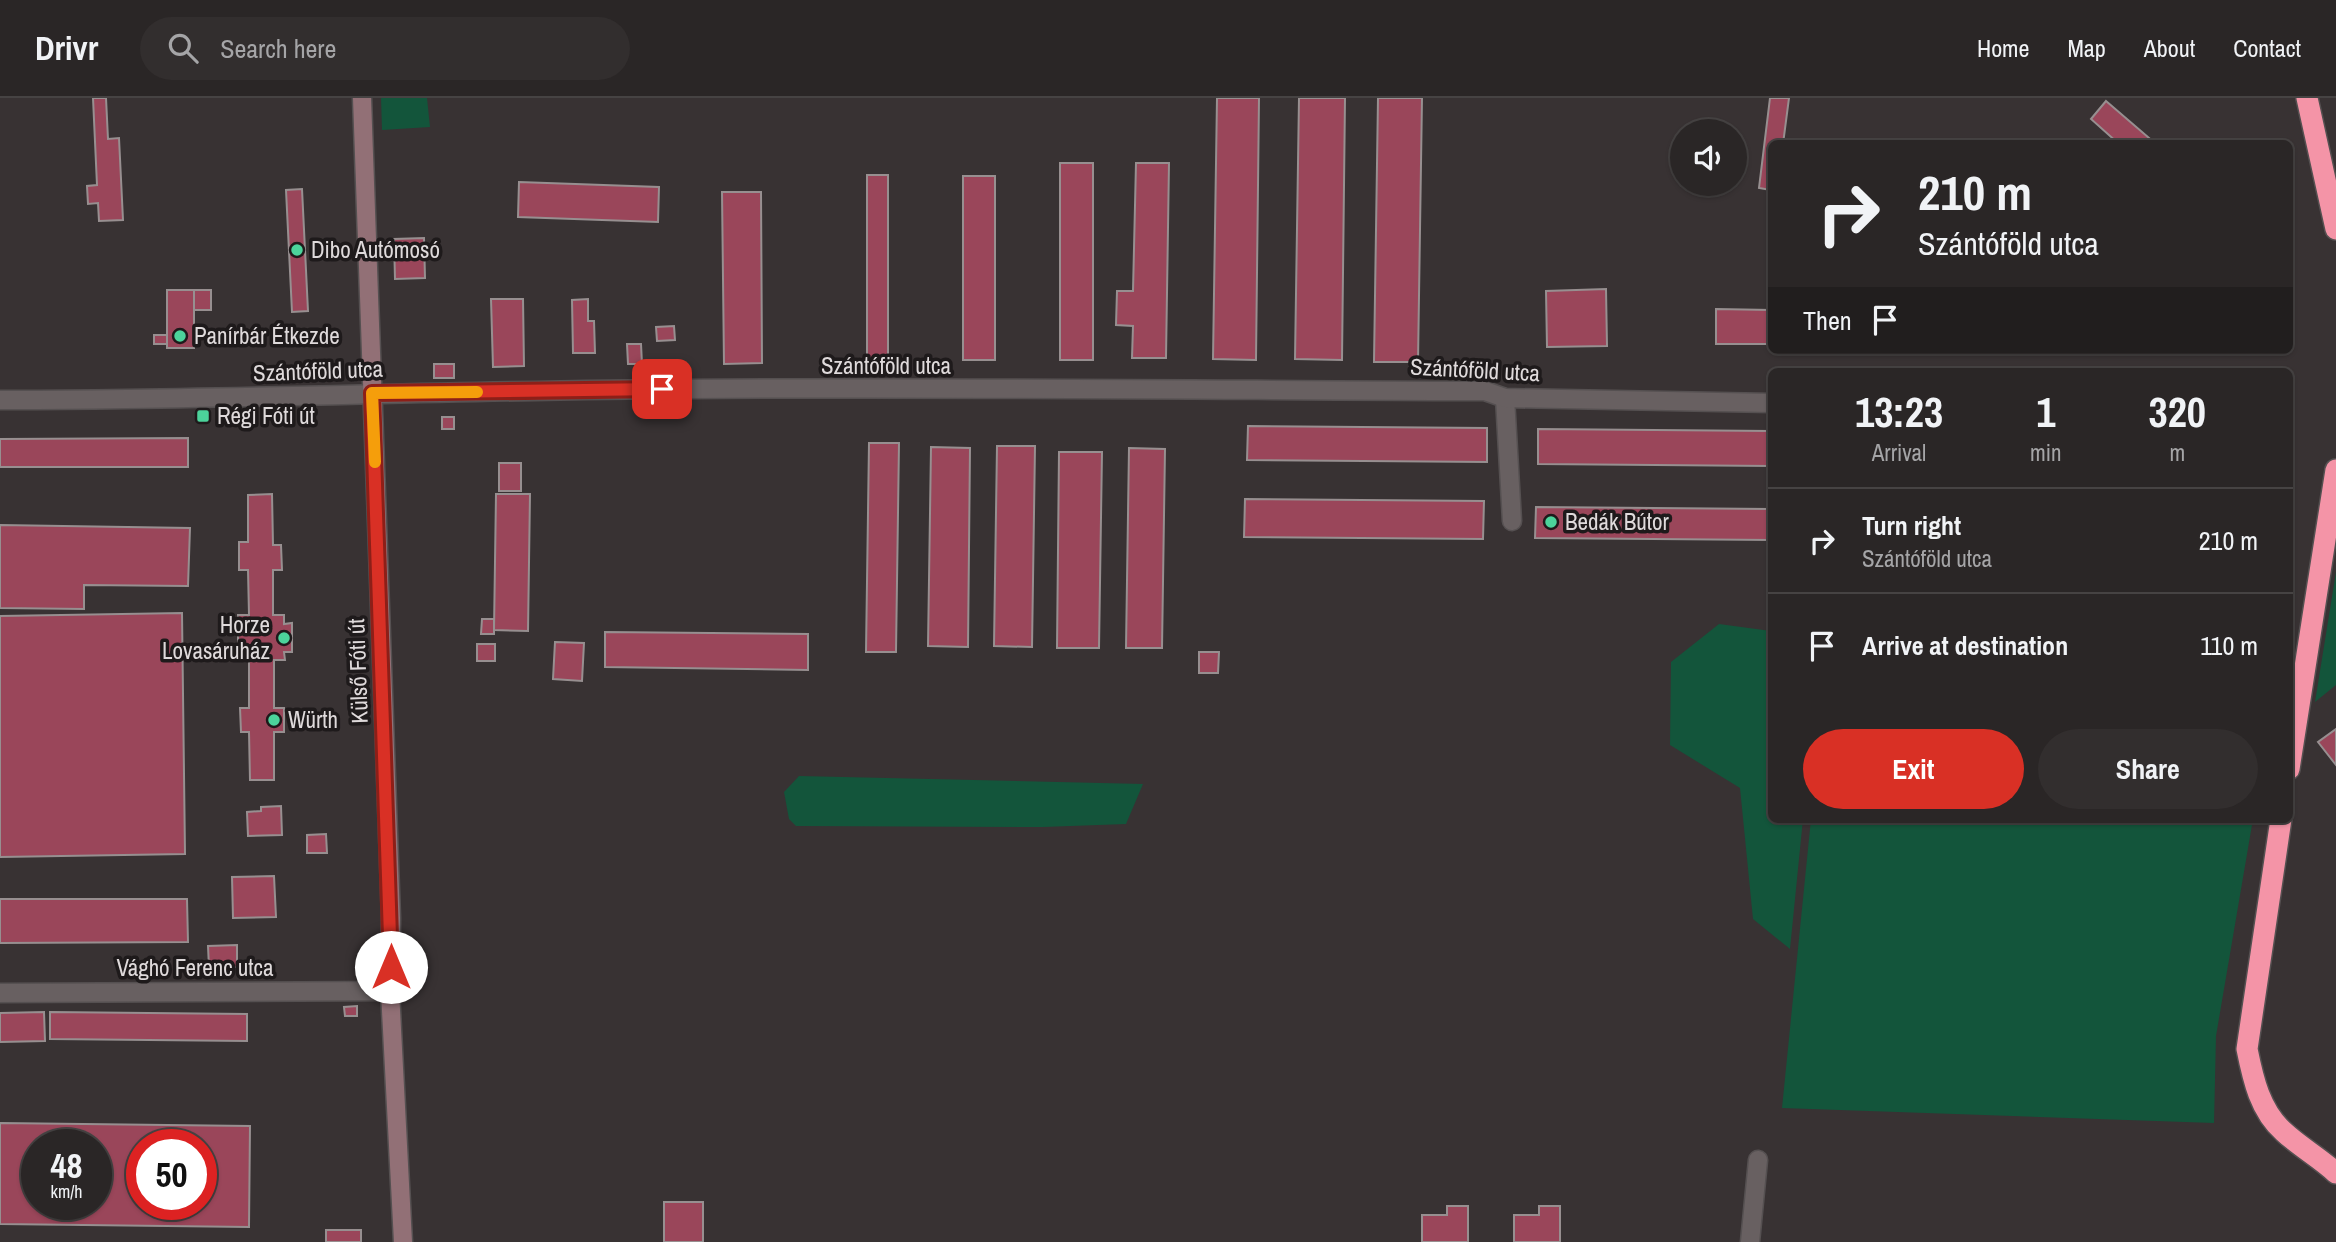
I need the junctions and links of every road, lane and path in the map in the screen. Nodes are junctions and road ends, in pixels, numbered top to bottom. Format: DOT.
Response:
graph roads {
  1 [pos="362,98"];
  2 [pos="2307,98"];
  3 [pos="2336,229"];
  4 [pos="372,393"];
  5 [pos="1505,398"];
  6 [pos="0,400"];
  7 [pos="1768,403"];
  8 [pos="2336,470"];
  9 [pos="1512,521"];
  10 [pos="2293,744"];
  11 [pos="2280,823"];
  12 [pos="390,991"];
  13 [pos="0,993"];
  14 [pos="1758,1160"];
  15 [pos="2334,1171"];
  16 [pos="403,1242"];
  17 [pos="1750,1242"];
  1 -- 4 [label="main road, Külső Fóti út"];
  2 -- 3 [label="highway"];
  4 -- 5 [label="street, Szántóföld utca"];
  4 -- 6 [label="street, Szántóföld utca"];
  4 -- 12 [label="main road, Külső Fóti út"];
  5 -- 7 [label="street, Szántóföld utca"];
  5 -- 9 [label="street"];
  8 -- 10 [label="highway"];
  11 -- 15 [label="highway"];
  12 -- 13 [label="street, Vághó Ferenc utca"];
  12 -- 16 [label="main road, Külső Fóti út"];
  14 -- 17 [label="street"];
}
